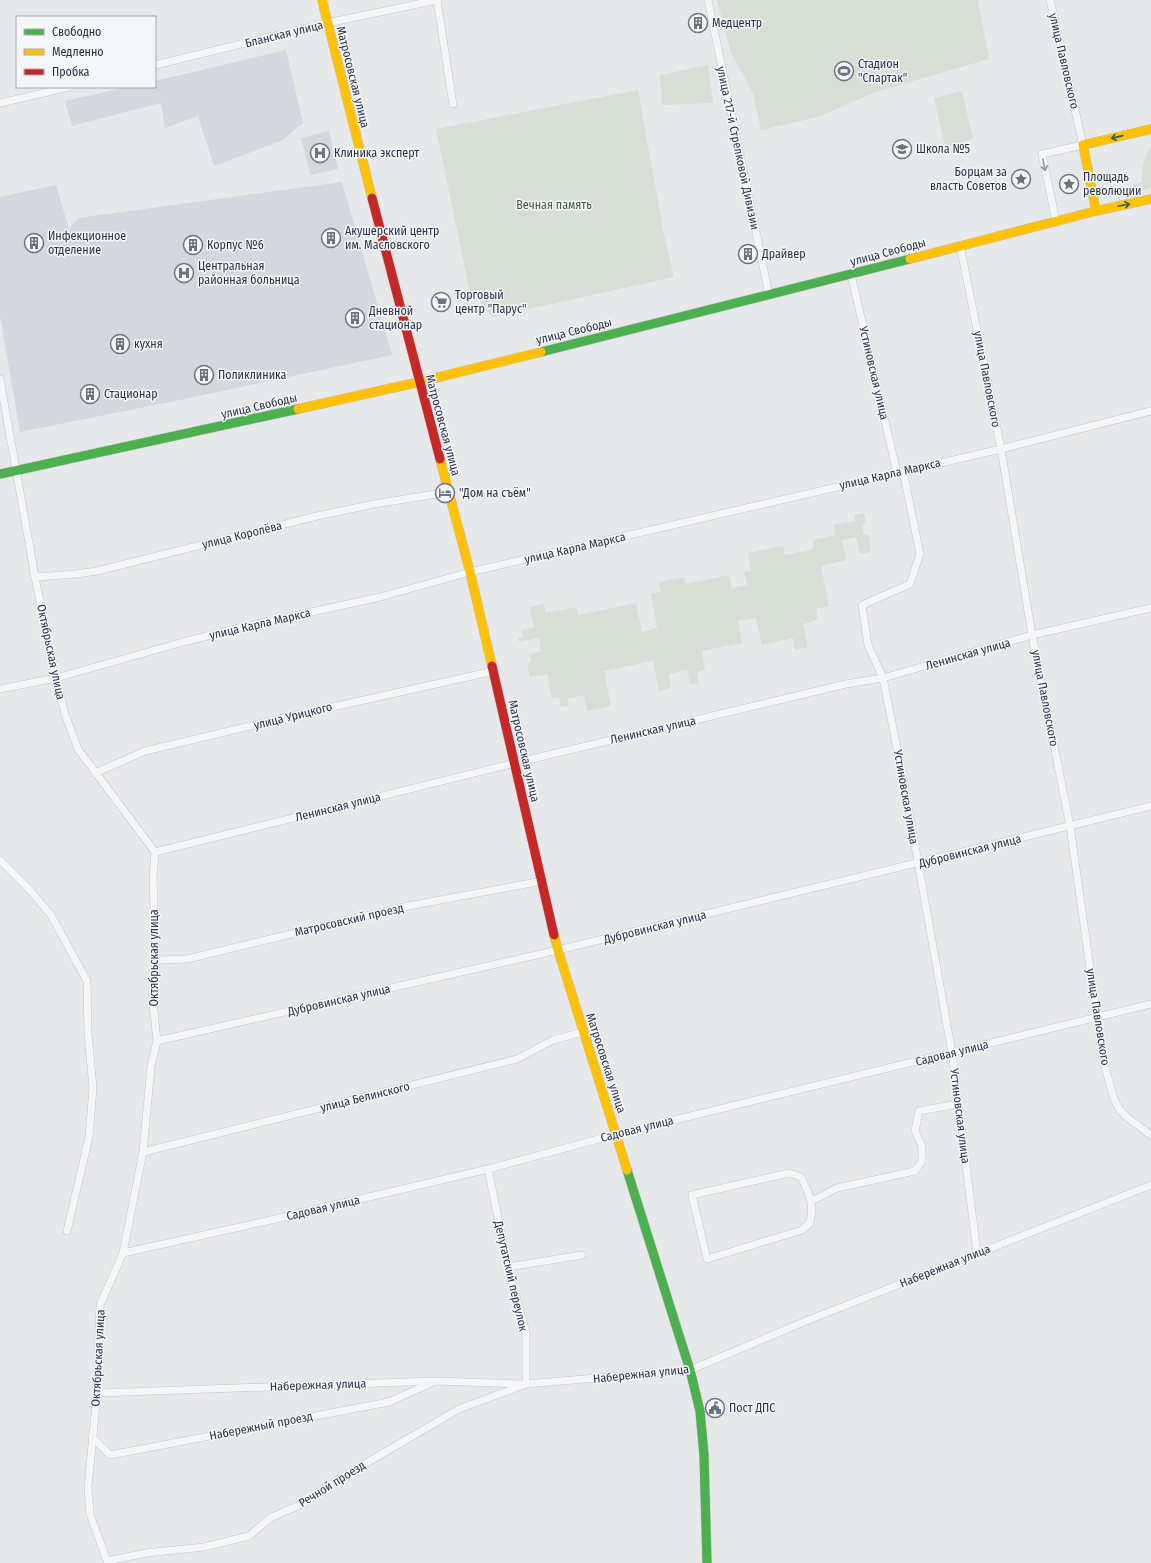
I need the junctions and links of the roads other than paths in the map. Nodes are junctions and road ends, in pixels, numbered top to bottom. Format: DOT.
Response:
graph roads {
  1 [pos="322,0"];
  2 [pos="437,0"];
  3 [pos="708,0"];
  4 [pos="1050,0"];
  5 [pos="327,24"];
  6 [pos="156,65"];
  7 [pos="65,88"];
  8 [pos="0,103"];
  9 [pos="454,104"];
  10 [pos="1151,129"];
  11 [pos="1083,145"];
  12 [pos="1151,199"];
  13 [pos="1096,211"];
  14 [pos="1056,221"];
  15 [pos="960,245"];
  16 [pos="851,274"];
  17 [pos="769,295"];
  18 [pos="0,379"];
  19 [pos="419,382"];
  20 [pos="1151,411"];
  21 [pos="1001,449"];
  22 [pos="16,471"];
  23 [pos="900,472"];
  24 [pos="0,474"];
  25 [pos="449,492"];
  26 [pos="470,572"];
  27 [pos="35,577"];
  28 [pos="1151,608"];
  29 [pos="1032,635"];
  30 [pos="494,671"];
  31 [pos="56,678"];
  32 [pos="883,678"];
  33 [pos="0,689"];
  34 [pos="515,763"];
  35 [pos="95,773"];
  36 [pos="1151,806"];
  37 [pos="1070,826"];
  38 [pos="155,852"];
  39 [pos="0,860"];
  40 [pos="918,864"];
  41 [pos="542,882"];
  42 [pos="558,950"];
  43 [pos="156,960"];
  44 [pos="1151,1004"];
  45 [pos="1098,1016"];
  46 [pos="583,1032"];
  47 [pos="157,1041"];
  48 [pos="952,1053"];
  49 [pos="958,1104"];
  50 [pos="616,1134"];
  51 [pos="1151,1135"];
  52 [pos="143,1152"];
  53 [pos="488,1169"];
  54 [pos="1151,1185"];
  55 [pos="812,1201"];
  56 [pos="67,1231"];
  57 [pos="123,1252"];
  58 [pos="977,1253"];
  59 [pos="582,1255"];
  60 [pos="508,1267"];
  61 [pos="690,1370"];
  62 [pos="434,1381"];
  63 [pos="526,1384"];
  64 [pos="97,1393"];
  65 [pos="92,1437"];
  66 [pos="107,1561"];
  67 [pos="708,1563"];
  1 -- 5 [label="main road, Матросовская улица"];
  2 -- 5 [label="street, Бланская улица"];
  2 -- 9 [label="street"];
  3 -- 17 [label="street, улица 217-й Стрелковой Дивизии"];
  4 -- 11 [label="street, улица Павловского"];
  5 -- 6 [label="street, Бланская улица"];
  5 -- 19 [label="main road, Матросовская улица"];
  7 -- 8 [label="street"];
  10 -- 11 [label="main road, one-way"];
  11 -- 13 [label="main road"];
  11 -- 14 [label="street, one-way"];
  13 -- 12 [label="main road, улица Свободы, one-way"];
  13 -- 14 [label="main road, улица Свободы"];
  14 -- 15 [label="main road, улица Свободы"];
  15 -- 16 [label="main road, улица Свободы"];
  15 -- 21 [label="street, улица Павловского"];
  16 -- 17 [label="main road, улица Свободы"];
  16 -- 23 [label="street, Устиновская улица"];
  17 -- 19 [label="main road, улица Свободы"];
  18 -- 22 [label="street, Октябрьская улица"];
  19 -- 22 [label="main road, улица Свободы"];
  19 -- 25 [label="main road, Матросовская улица"];
  20 -- 21 [label="street, улица Карла Маркса"];
  21 -- 23 [label="street, улица Карла Маркса"];
  21 -- 29 [label="street, улица Павловского"];
  22 -- 24 [label="main road, улица Свободы"];
  22 -- 27 [label="street, Октябрьская улица"];
  23 -- 26 [label="street, улица Карла Маркса"];
  23 -- 32 [label="street, Устиновская улица"];
  25 -- 26 [label="main road, Матросовская улица"];
  25 -- 27 [label="street, улица Королёва"];
  26 -- 30 [label="main road, Матросовская улица"];
  26 -- 31 [label="street, улица Карла Маркса"];
  27 -- 31 [label="street, Октябрьская улица"];
  28 -- 29 [label="street, Ленинская улица"];
  29 -- 32 [label="street, Ленинская улица"];
  29 -- 37 [label="street, улица Павловского"];
  30 -- 34 [label="main road, Матросовская улица"];
  30 -- 35 [label="street, улица Урицкого"];
  31 -- 33 [label="street, улица Карла Маркса"];
  31 -- 35 [label="street, Октябрьская улица"];
  32 -- 34 [label="street, Ленинская улица"];
  32 -- 40 [label="street, Устиновская улица"];
  34 -- 38 [label="street, Ленинская улица"];
  34 -- 41 [label="main road, Матросовская улица"];
  35 -- 38 [label="street, Октябрьская улица"];
  36 -- 37 [label="street, Дубровинская улица"];
  37 -- 40 [label="street, Дубровинская улица"];
  37 -- 45 [label="street, улица Павловского"];
  38 -- 43 [label="street, Октябрьская улица"];
  39 -- 56 [label="street"];
  40 -- 42 [label="street, Дубровинская улица"];
  40 -- 48 [label="street, Устиновская улица"];
  41 -- 42 [label="main road, Матросовская улица"];
  41 -- 43 [label="street, Матросовский проезд"];
  42 -- 46 [label="main road, Матросовская улица"];
  42 -- 47 [label="street, Дубровинская улица"];
  43 -- 47 [label="street, Октябрьская улица"];
  44 -- 45 [label="street, Садовая улица"];
  45 -- 48 [label="street, Садовая улица"];
  45 -- 51 [label="street, улица Павловского"];
  46 -- 50 [label="main road, Матросовская улица"];
  46 -- 52 [label="street, улица Белинского"];
  47 -- 52 [label="street, Октябрьская улица"];
  48 -- 49 [label="street, Устиновская улица"];
  48 -- 50 [label="street, Садовая улица"];
  49 -- 55 [label="street"];
  49 -- 58 [label="street, Устиновская улица"];
  50 -- 53 [label="street, Садовая улица"];
  50 -- 61 [label="main road, Матросовская улица"];
  52 -- 57 [label="street, Октябрьская улица"];
  53 -- 57 [label="street, Садовая улица"];
  53 -- 60 [label="street, Депутатский переулок"];
  54 -- 58 [label="street, Набережная улица"];
  55 -- 55 [label="street"];
  57 -- 64 [label="street, Октябрьская улица"];
  58 -- 61 [label="street, Набережная улица"];
  59 -- 60 [label="street"];
  60 -- 63 [label="street, Депутатский переулок"];
  61 -- 63 [label="street, Набережная улица"];
  61 -- 67 [label="main road, Матросовская улица"];
  62 -- 63 [label="street, Набережная улица"];
  62 -- 64 [label="street, Набережная улица"];
  62 -- 65 [label="street, Набережный проезд"];
  63 -- 66 [label="street, Речной проезд"];
  64 -- 65 [label="street, Октябрьская улица"];
  65 -- 66 [label="street, Октябрьская улица"];
}
